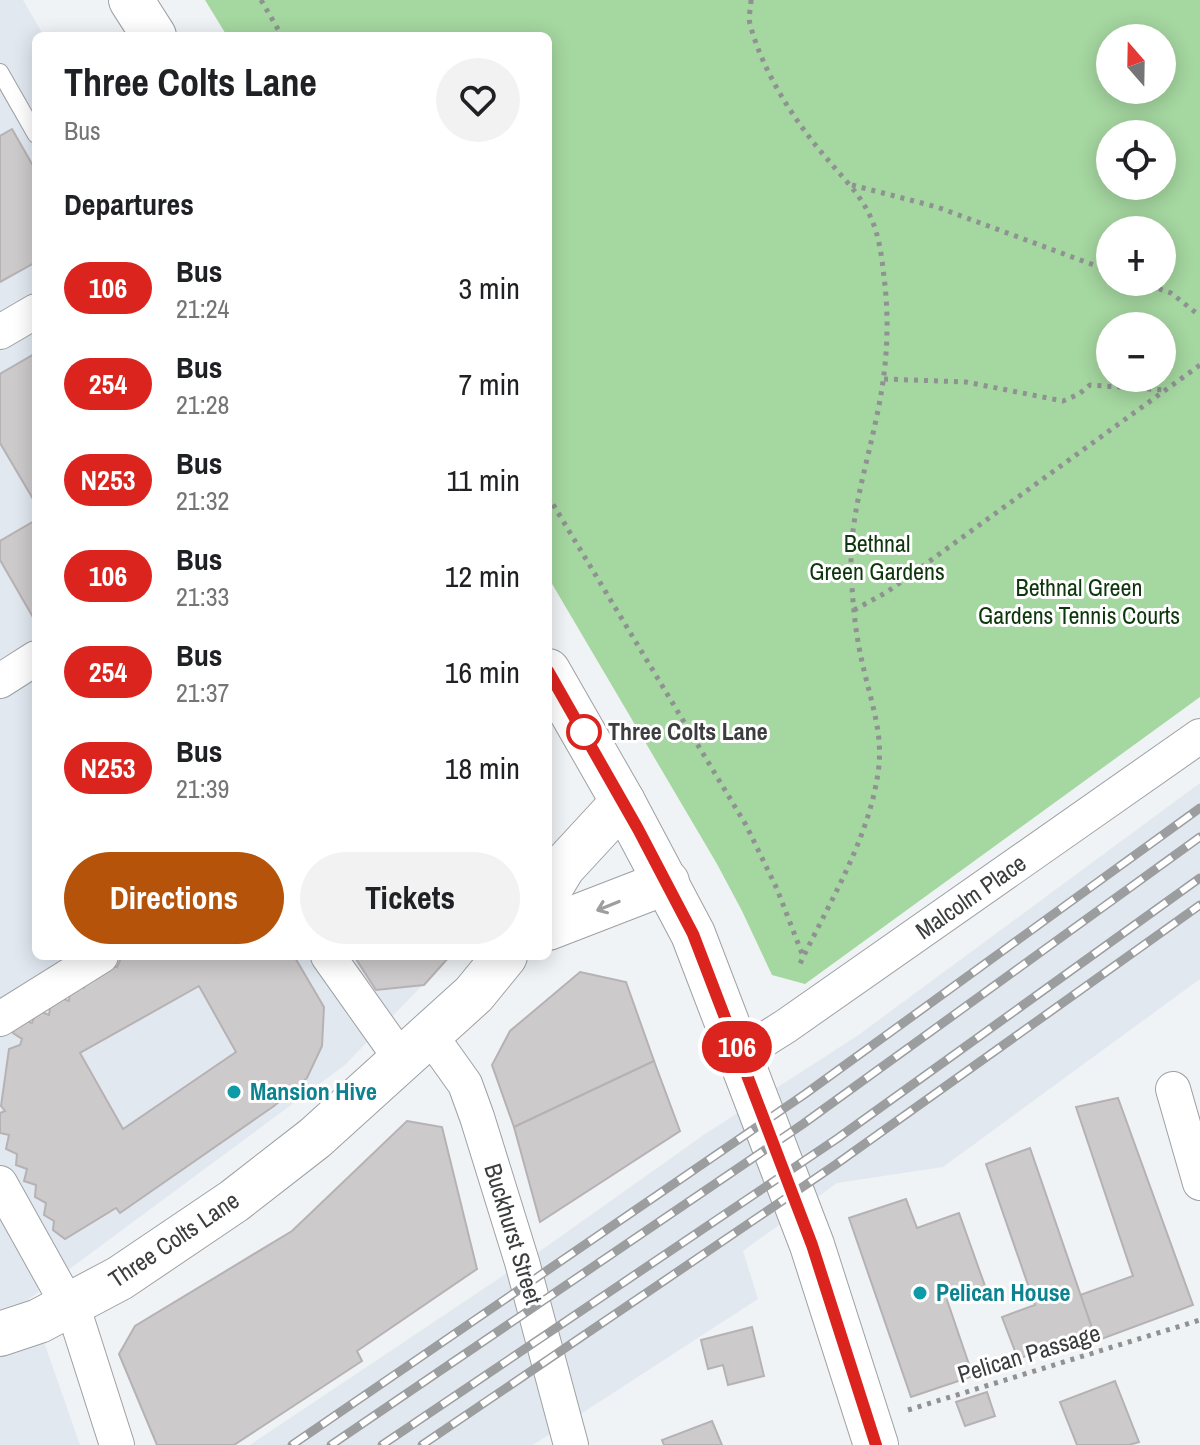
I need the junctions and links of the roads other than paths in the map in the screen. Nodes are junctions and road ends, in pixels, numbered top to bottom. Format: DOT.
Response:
graph roads {
  1 [pos="131,0"];
  2 [pos="151,32"];
  3 [pos="0,72"];
  4 [pos="32,128"];
  5 [pos="32,313"];
  6 [pos="0,332"];
  7 [pos="32,661"];
  8 [pos="552,678"];
  9 [pos="0,681"];
  10 [pos="1200,736"];
  11 [pos="623,802"];
  12 [pos="667,882"];
  13 [pos="552,885"];
  14 [pos="552,926"];
  15 [pos="95,960"];
  16 [pos="332,960"];
  17 [pos="502,960"];
  18 [pos="0,1019"];
  19 [pos="416,1047"];
  20 [pos="740,1055"];
  21 [pos="1173,1089"];
  22 [pos="0,1183"];
  23 [pos="1200,1183"];
  24 [pos="70,1306"];
  25 [pos="0,1334"];
  26 [pos="872,1433"];
  27 [pos="117,1445"];
  28 [pos="571,1445"];
  1 -- 2 [label="main road"];
  3 -- 4 [label="lane"];
  5 -- 6 [label="street"];
  7 -- 9 [label="street"];
  8 -- 11 [label="main road"];
  10 -- 20 [label="street, Malcolm Place"];
  11 -- 12 [label="main road"];
  11 -- 13 [label="main road"];
  12 -- 14 [label="main road, one-way"];
  12 -- 20 [label="main road"];
  15 -- 18 [label="street"];
  16 -- 19 [label="street, Buckhurst Street"];
  17 -- 19 [label="main road, Three Colts Lane"];
  19 -- 24 [label="main road, Three Colts Lane"];
  19 -- 28 [label="street, Buckhurst Street"];
  20 -- 26 [label="main road"];
  21 -- 23 [label="street"];
  22 -- 24 [label="street"];
  24 -- 25 [label="main road, Three Colts Lane"];
  24 -- 27 [label="street"];
}
